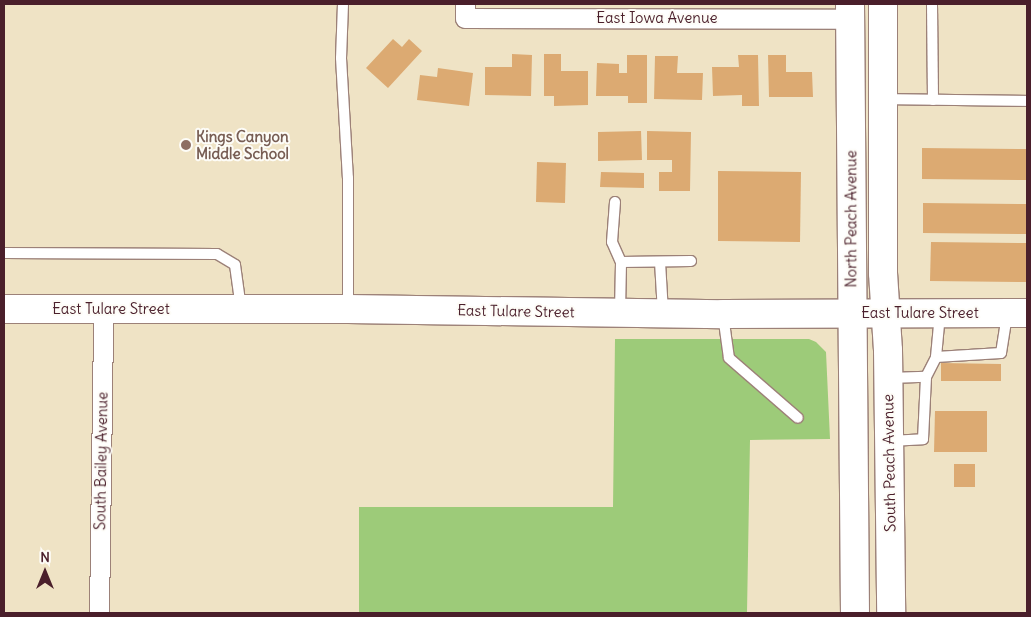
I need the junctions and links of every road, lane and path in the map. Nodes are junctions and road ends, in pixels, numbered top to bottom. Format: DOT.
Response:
graph roads {
  1 [pos="343,4"];
  2 [pos="883,4"];
  3 [pos="932,4"];
  4 [pos="465,11"];
  5 [pos="850,11"];
  6 [pos="882,99"];
  7 [pos="933,100"];
  8 [pos="1027,101"];
  9 [pos="615,202"];
  10 [pos="4,253"];
  11 [pos="691,261"];
  12 [pos="621,262"];
  13 [pos="660,262"];
  14 [pos="4,309"];
  15 [pos="103,309"];
  16 [pos="241,309"];
  17 [pos="348,309"];
  18 [pos="620,312"];
  19 [pos="663,313"];
  20 [pos="852,313"];
  21 [pos="884,313"];
  22 [pos="1017,313"];
  23 [pos="723,314"];
  24 [pos="940,314"];
  25 [pos="936,358"];
  26 [pos="926,377"];
  27 [pos="888,378"];
  28 [pos="798,418"];
  29 [pos="888,442"];
  30 [pos="99,613"];
  31 [pos="855,613"];
  32 [pos="890,613"];
  1 -- 17 [label="lane"];
  2 -- 6 [label="main road, North Peach Avenue"];
  3 -- 7 [label="lane"];
  4 -- 5 [label="street, East Iowa Avenue"];
  5 -- 20 [label="main road, North Peach Avenue"];
  6 -- 7 [label="lane"];
  6 -- 21 [label="main road, North Peach Avenue"];
  7 -- 8 [label="lane"];
  9 -- 12 [label="lane"];
  10 -- 16 [label="lane"];
  11 -- 13 [label="lane"];
  12 -- 13 [label="lane"];
  12 -- 18 [label="lane"];
  13 -- 19 [label="lane"];
  14 -- 15 [label="main road, East Tulare Street"];
  15 -- 16 [label="main road, East Tulare Street"];
  15 -- 30 [label="street, South Bailey Avenue"];
  16 -- 17 [label="main road, East Tulare Street"];
  17 -- 18 [label="main road, East Tulare Street"];
  18 -- 19 [label="main road, East Tulare Street"];
  19 -- 23 [label="main road, East Tulare Street"];
  20 -- 21 [label="main road, East Tulare Street"];
  20 -- 23 [label="main road, East Tulare Street"];
  20 -- 31 [label="main road, North Peach Avenue"];
  21 -- 24 [label="main road, East Tulare Street"];
  21 -- 27 [label="main road, South Peach Avenue"];
  22 -- 24 [label="main road, East Tulare Street"];
  22 -- 25 [label="lane"];
  23 -- 28 [label="lane"];
  24 -- 25 [label="lane"];
  25 -- 26 [label="lane"];
  26 -- 27 [label="lane"];
  26 -- 29 [label="lane"];
  27 -- 29 [label="main road, South Peach Avenue"];
  29 -- 32 [label="main road, South Peach Avenue"];
}
